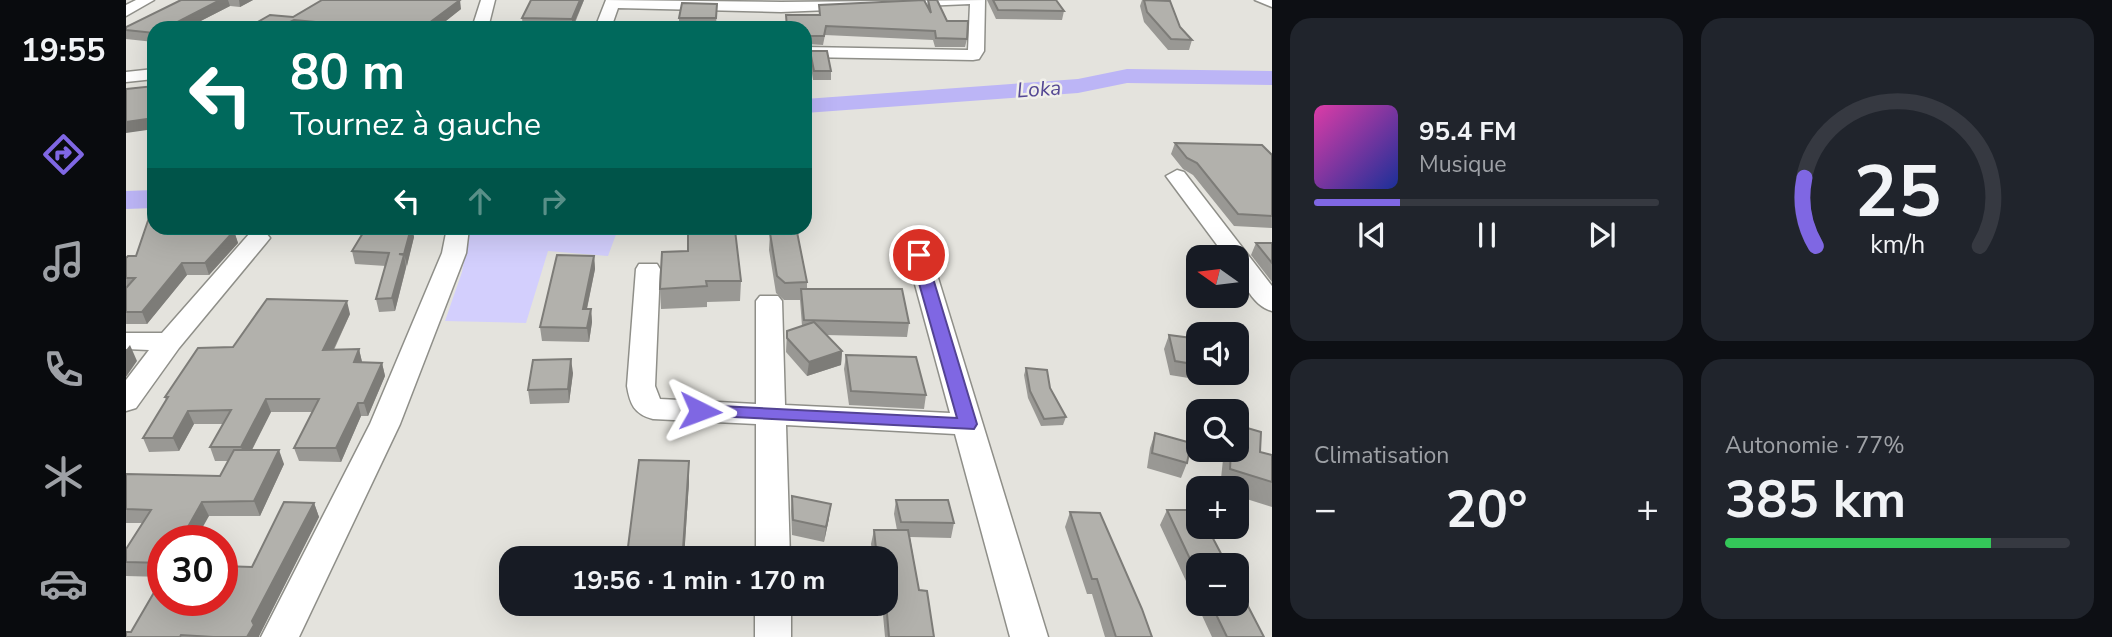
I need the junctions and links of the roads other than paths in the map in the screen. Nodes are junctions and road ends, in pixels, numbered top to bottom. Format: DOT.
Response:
graph roads {
  1 [pos="147,0"];
  2 [pos="488,0"];
  3 [pos="967,0"];
  4 [pos="978,0"];
  5 [pos="1262,0"];
  6 [pos="612,1"];
  7 [pos="1272,3"];
  8 [pos="126,11"];
  9 [pos="481,21"];
  10 [pos="605,21"];
  11 [pos="812,52"];
  12 [pos="147,75"];
  13 [pos="126,77"];
  14 [pos="1178,176"];
  15 [pos="457,235"];
  16 [pos="258,238"];
  17 [pos="919,255"];
  18 [pos="648,269"];
  19 [pos="769,301"];
  20 [pos="1272,303"];
  21 [pos="126,341"];
  22 [pos="169,342"];
  23 [pos="126,401"];
  24 [pos="771,415"];
  25 [pos="968,424"];
  26 [pos="773,546"];
  27 [pos="280,637"];
  28 [pos="1029,637"];
  1 -- 8 [label="street"];
  2 -- 9 [label="street"];
  3 -- 6 [label="street"];
  4 -- 11 [label="street"];
  5 -- 7 [label="street"];
  6 -- 10 [label="street"];
  12 -- 13 [label="street"];
  14 -- 20 [label="street"];
  15 -- 27 [label="street"];
  16 -- 22 [label="street"];
  17 -- 25 [label="street"];
  18 -- 24 [label="street"];
  19 -- 24 [label="street"];
  21 -- 22 [label="street"];
  22 -- 23 [label="street"];
  24 -- 25 [label="street"];
  24 -- 26 [label="street"];
  25 -- 28 [label="street"];
}
